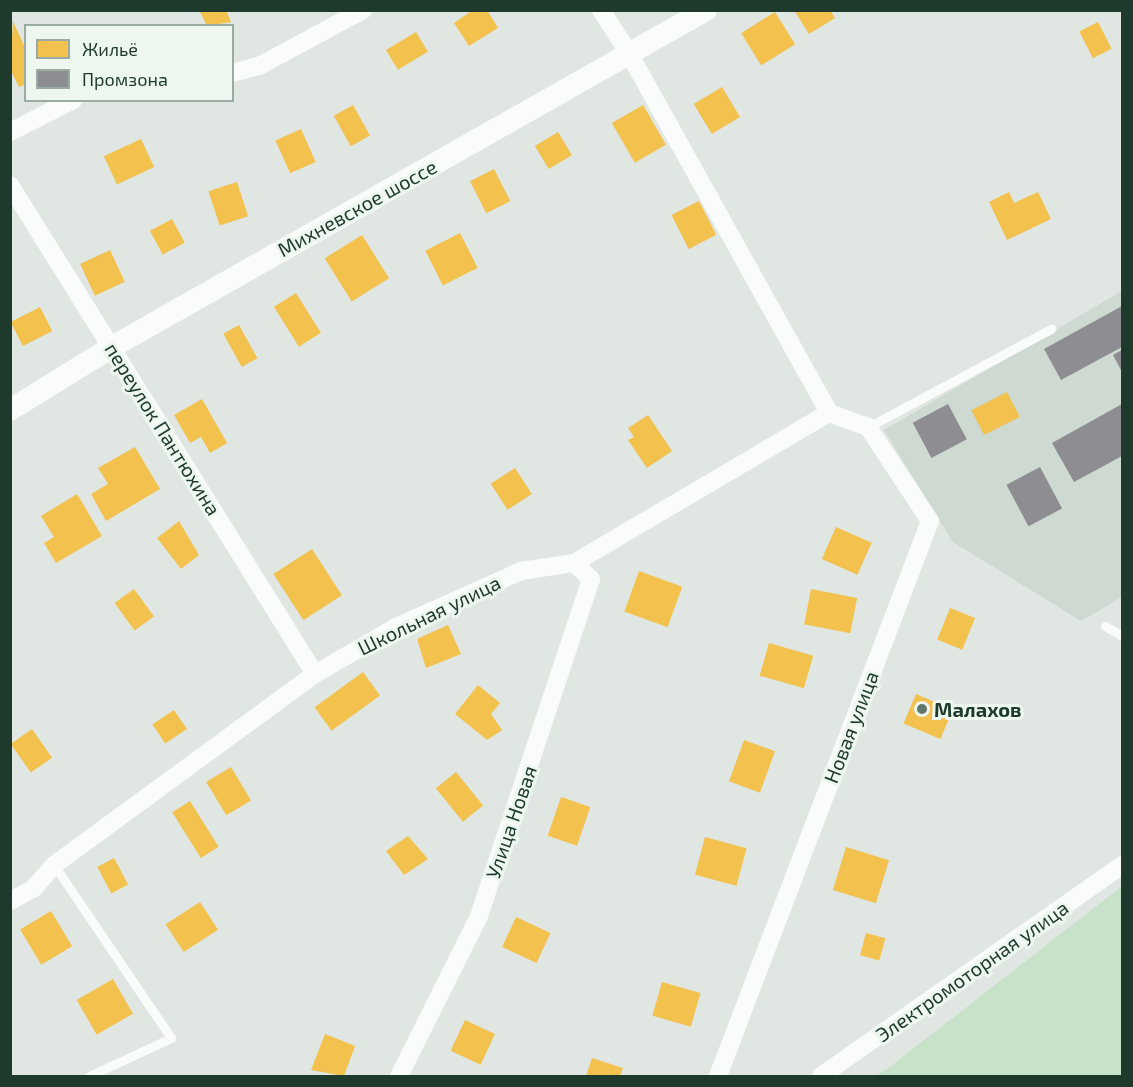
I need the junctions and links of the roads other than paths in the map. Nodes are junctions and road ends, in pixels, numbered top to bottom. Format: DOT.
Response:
graph roads {
  1 [pos="363,10"];
  2 [pos="601,10"];
  3 [pos="706,10"];
  4 [pos="630,55"];
  5 [pos="234,72"];
  6 [pos="69,102"];
  7 [pos="10,132"];
  8 [pos="10,185"];
  9 [pos="1052,329"];
  10 [pos="112,347"];
  11 [pos="10,410"];
  12 [pos="829,413"];
  13 [pos="868,427"];
  14 [pos="574,563"];
  15 [pos="1105,626"];
  16 [pos="1122,636"];
  17 [pos="315,674"];
  18 [pos="54,865"];
  19 [pos="1122,865"];
  20 [pos="10,901"];
  21 [pos="89,1077"];
  22 [pos="399,1077"];
  23 [pos="718,1077"];
  24 [pos="821,1077"];
  1 -- 5 [label="street"];
  2 -- 4 [label="street"];
  3 -- 4 [label="street, Михневское шоссе"];
  4 -- 10 [label="street, Михневское шоссе"];
  4 -- 12 [label="street"];
  6 -- 7 [label="street"];
  8 -- 10 [label="street, переулок Пантюхина"];
  9 -- 13 [label="lane"];
  10 -- 11 [label="street, Михневское шоссе"];
  10 -- 17 [label="street, переулок Пантюхина"];
  12 -- 13 [label="street"];
  12 -- 14 [label="street, Школьная улица"];
  13 -- 23 [label="street, Новая улица"];
  14 -- 17 [label="street, Школьная улица"];
  14 -- 22 [label="street, Улица Новая"];
  15 -- 16 [label="lane"];
  17 -- 18 [label="street, Школьная улица"];
  18 -- 20 [label="street, Школьная улица"];
  18 -- 21 [label="lane"];
  19 -- 24 [label="street, Электромоторная улица"];
}
